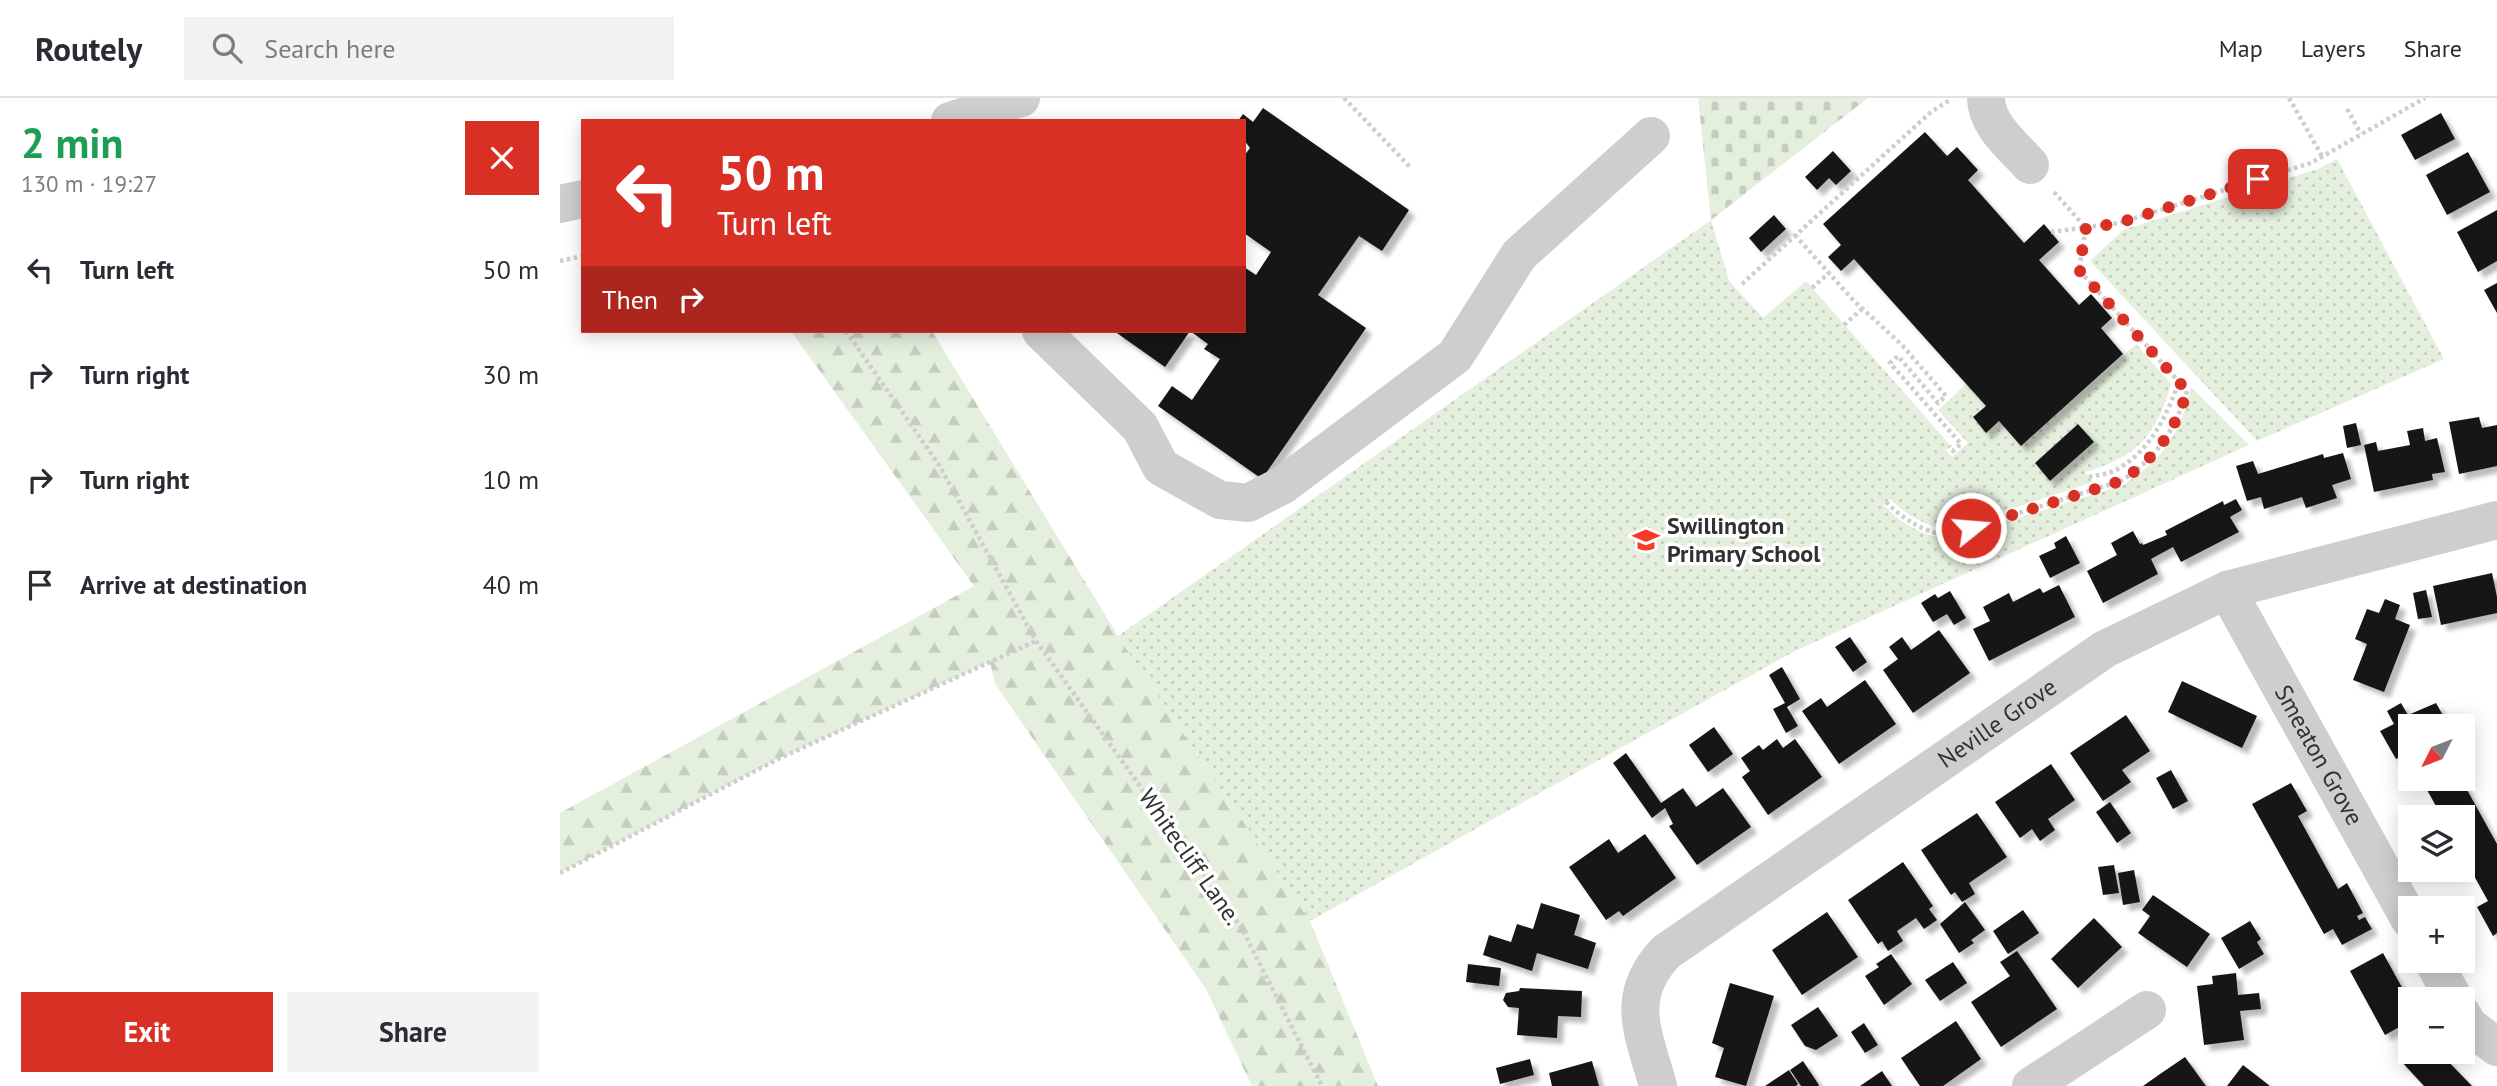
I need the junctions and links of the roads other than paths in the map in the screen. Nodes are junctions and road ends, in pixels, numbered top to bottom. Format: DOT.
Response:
graph roads {
  1 [pos="1021,98"];
  2 [pos="1986,98"];
  3 [pos="956,119"];
  4 [pos="1651,136"];
  5 [pos="2030,165"];
  6 [pos="581,199"];
  7 [pos="560,204"];
  8 [pos="1043,333"];
  9 [pos="2497,520"];
  10 [pos="2227,590"];
  11 [pos="2398,898"];
  12 [pos="2147,1010"];
  13 [pos="2475,1030"];
  14 [pos="2497,1047"];
  15 [pos="1658,1086"];
  16 [pos="2031,1086"];
  1 -- 3 [label="street"];
  2 -- 5 [label="street"];
  4 -- 8 [label="street"];
  6 -- 7 [label="street"];
  9 -- 10 [label="street, Neville Grove"];
  10 -- 11 [label="street, Smeaton Grove"];
  10 -- 15 [label="street, Neville Grove"];
  12 -- 16 [label="street"];
  13 -- 14 [label="street"];
}
